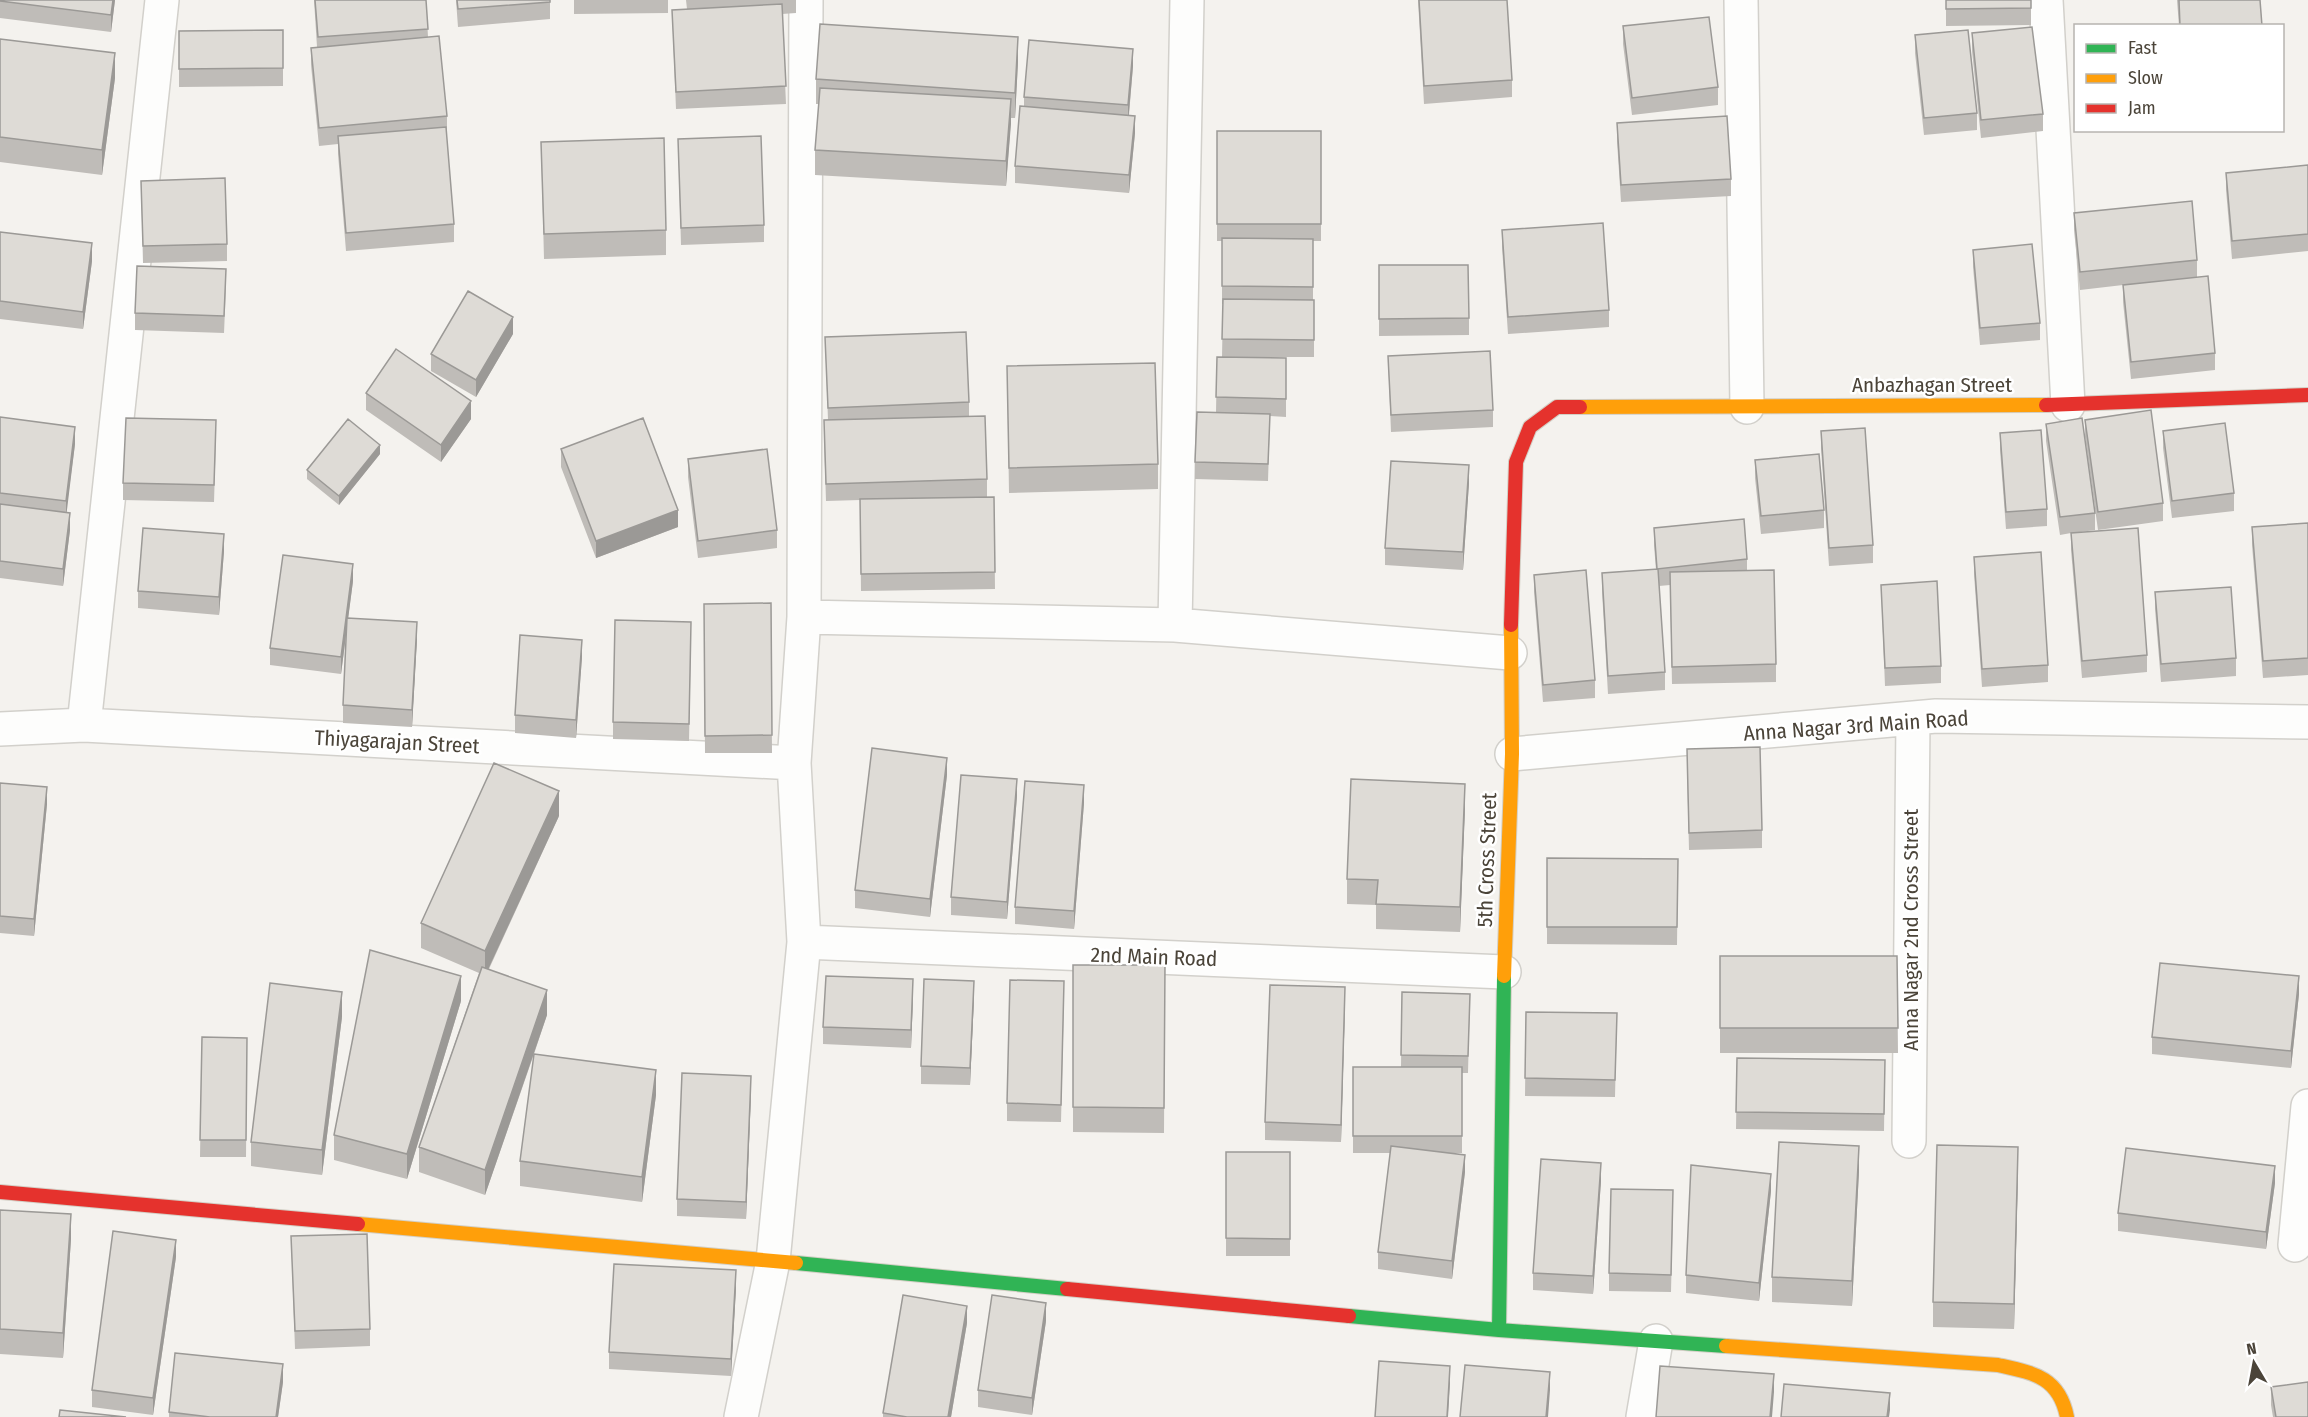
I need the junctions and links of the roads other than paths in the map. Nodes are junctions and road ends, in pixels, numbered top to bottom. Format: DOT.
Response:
graph roads {
  1 [pos="162,0"];
  2 [pos="806,0"];
  3 [pos="1187,0"];
  4 [pos="1741,0"];
  5 [pos="2046,0"];
  6 [pos="2308,395"];
  7 [pos="2068,405"];
  8 [pos="1557,407"];
  9 [pos="1747,407"];
  10 [pos="804,617"];
  11 [pos="1175,625"];
  12 [pos="1510,653"];
  13 [pos="1913,719"];
  14 [pos="2308,722"];
  15 [pos="84,725"];
  16 [pos="0,729"];
  17 [pos="1512,754"];
  18 [pos="794,763"];
  19 [pos="804,942"];
  20 [pos="1504,972"];
  21 [pos="2308,1106"];
  22 [pos="1909,1141"];
  23 [pos="0,1192"];
  24 [pos="2295,1245"];
  25 [pos="773,1261"];
  26 [pos="1499,1330"];
  27 [pos="1656,1341"];
  28 [pos="741,1417"];
  29 [pos="1643,1417"];
  30 [pos="2067,1417"];
  1 -- 15 [label="street"];
  2 -- 10 [label="street"];
  3 -- 11 [label="street"];
  4 -- 9 [label="street"];
  5 -- 7 [label="street"];
  6 -- 7 [label="street, Anbazhagan Street"];
  7 -- 9 [label="street, Anbazhagan Street"];
  8 -- 9 [label="street, Anbazhagan Street"];
  8 -- 12 [label="street, 5th Cross Street"];
  10 -- 11 [label="street"];
  10 -- 18 [label="street"];
  11 -- 12 [label="street"];
  12 -- 17 [label="street, 5th Cross Street"];
  13 -- 14 [label="street, Anna Nagar 3rd Main Road"];
  13 -- 17 [label="street, Anna Nagar 3rd Main Road"];
  13 -- 22 [label="street, Anna Nagar 2nd Cross Street"];
  15 -- 16 [label="street, Thiyagarajan Street"];
  15 -- 18 [label="street, Thiyagarajan Street"];
  17 -- 20 [label="street, 5th Cross Street"];
  18 -- 19 [label="street"];
  19 -- 20 [label="street, 2nd Main Road"];
  19 -- 25 [label="street"];
  20 -- 26 [label="street, 5th Cross Street"];
  21 -- 24 [label="street"];
  23 -- 25 [label="street"];
  25 -- 26 [label="street"];
  25 -- 28 [label="street"];
  26 -- 27 [label="street"];
  27 -- 29 [label="street"];
  27 -- 30 [label="street"];
}
